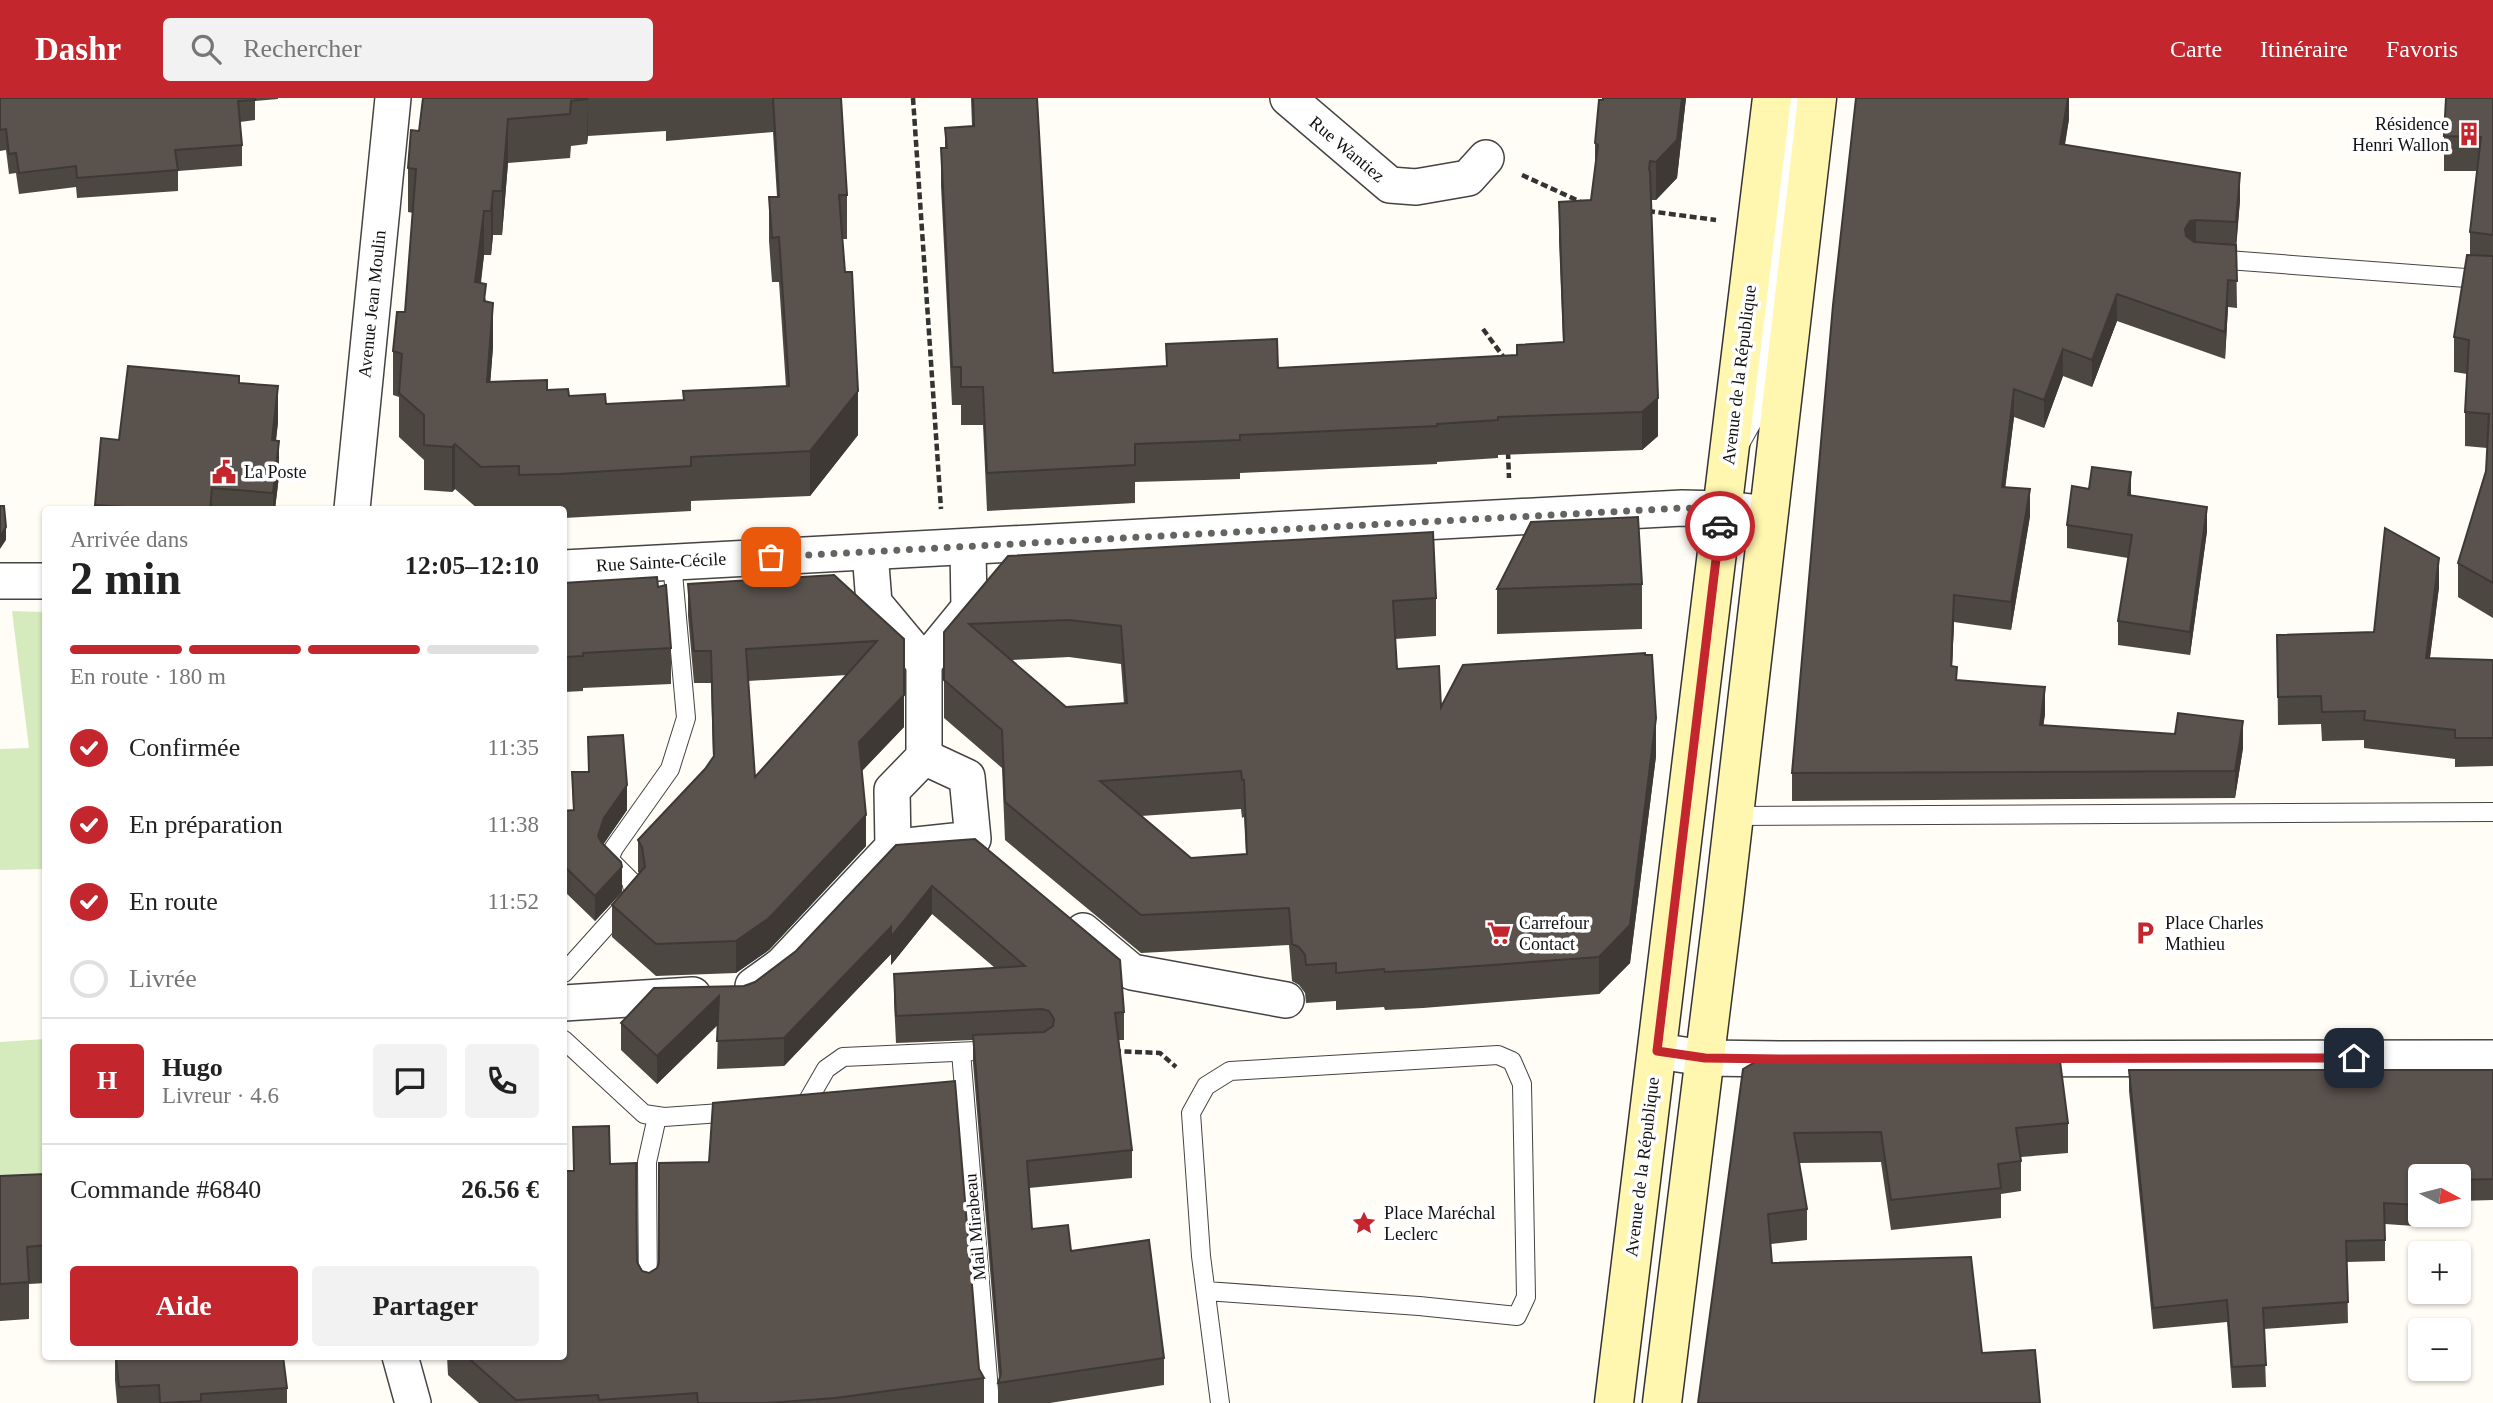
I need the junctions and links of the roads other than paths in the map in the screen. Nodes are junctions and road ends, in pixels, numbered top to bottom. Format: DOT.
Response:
graph roads {
  1 [pos="393,98"];
  2 [pos="1288,98"];
  3 [pos="1772,98"];
  4 [pos="1794,98"];
  5 [pos="1817,98"];
  6 [pos="1486,158"];
  7 [pos="2196,258"];
  8 [pos="2493,281"];
  9 [pos="1728,463"];
  10 [pos="352,506"];
  11 [pos="1723,509"];
  12 [pos="1768,514"];
  13 [pos="956,548"];
  14 [pos="870,552"];
  15 [pos="672,562"];
  16 [pos="567,568"];
  17 [pos="0,581"];
  18 [pos="42,582"];
  19 [pos="924,663"];
  20 [pos="925,757"];
  21 [pos="2493,812"];
  22 [pos="1734,816"];
  23 [pos="893,847"];
  24 [pos="1058,910"];
  25 [pos="567,970"];
  26 [pos="1286,1000"];
  27 [pos="567,1003"];
  28 [pos="567,1043"];
  29 [pos="1016,1049"];
  30 [pos="1657,1051"];
  31 [pos="961,1052"];
  32 [pos="1705,1058"];
  33 [pos="2493,1058"];
  34 [pos="782,1109"];
  35 [pos="755,1111"];
  36 [pos="657,1116"];
  37 [pos="1206,1291"];
  38 [pos="648,1297"];
  39 [pos="401,1360"];
  40 [pos="413,1403"];
  41 [pos="990,1403"];
  42 [pos="1220,1403"];
  43 [pos="1614,1403"];
  44 [pos="1662,1403"];
  1 -- 10 [label="street, Avenue Jean Moulin"];
  2 -- 6 [label="street, Rue Wantiez"];
  3 -- 9 [label="main road, Avenue de la République"];
  4 -- 9 [label="lane"];
  5 -- 12 [label="main road"];
  7 -- 8 [label="lane"];
  9 -- 11 [label="main road, Avenue de la République"];
  11 -- 12 [label="street, Rue Sainte-Cécile"];
  11 -- 13 [label="street, Rue Sainte-Cécile"];
  11 -- 30 [label="main road, Avenue de la République"];
  12 -- 22 [label="main road"];
  13 -- 14 [label="street, Rue Sainte-Cécile"];
  13 -- 19 [label="street"];
  14 -- 15 [label="street, Rue Sainte-Cécile"];
  14 -- 19 [label="street"];
  15 -- 16 [label="street, Rue Sainte-Cécile"];
  15 -- 25 [label="lane"];
  17 -- 18 [label="street"];
  19 -- 20 [label="street"];
  20 -- 23 [label="street"];
  20 -- 23 [label="street"];
  21 -- 22 [label="lane"];
  22 -- 32 [label="main road"];
  23 -- 27 [label="street"];
  24 -- 26 [label="street"];
  28 -- 36 [label="lane"];
  29 -- 31 [label="lane"];
  30 -- 32 [label="street"];
  30 -- 43 [label="main road, Avenue de la République"];
  31 -- 34 [label="lane"];
  31 -- 41 [label="lane, Mail Mirabeau"];
  32 -- 33 [label="street"];
  32 -- 44 [label="main road"];
  35 -- 36 [label="lane"];
  36 -- 38 [label="lane"];
  37 -- 37 [label="lane"];
  37 -- 42 [label="lane"];
  39 -- 40 [label="street"];
}
